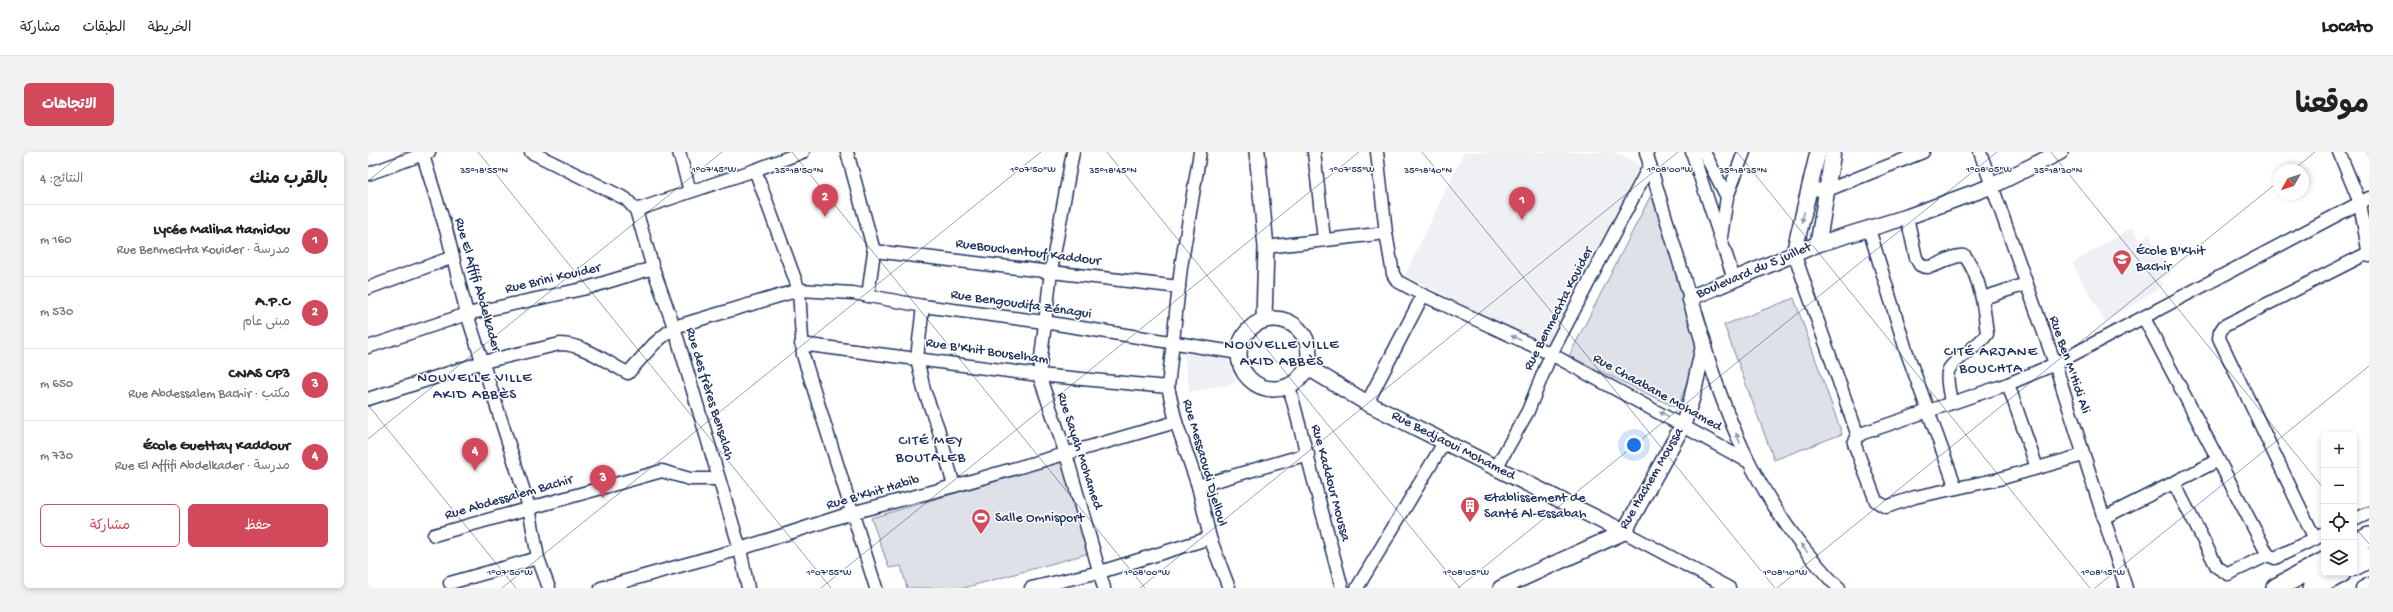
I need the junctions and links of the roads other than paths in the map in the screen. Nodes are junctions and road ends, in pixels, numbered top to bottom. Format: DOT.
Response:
graph roads {
  1 [pos="425,152"];
  2 [pos="531,152"];
  3 [pos="678,152"];
  4 [pos="802,152"];
  5 [pos="847,152"];
  6 [pos="1072,152"];
  7 [pos="1083,152"];
  8 [pos="1200,152"];
  9 [pos="1257,152"];
  10 [pos="1314,152"];
  11 [pos="1377,152"];
  12 [pos="1646,152"];
  13 [pos="1704,152"];
  14 [pos="1744,152"];
  15 [pos="1818,152"];
  16 [pos="1833,152"];
  17 [pos="1923,152"];
  18 [pos="1980,152"];
  19 [pos="2060,152"];
  20 [pos="2339,152"];
  21 [pos="1695,156"];
  22 [pos="1650,165"];
  23 [pos="755,170"];
  24 [pos="368,174"];
  25 [pos="1992,186"];
  26 [pos="1810,188"];
  27 [pos="690,191"];
  28 [pos="1825,191"];
  29 [pos="1727,197"];
  30 [pos="2364,200"];
  31 [pos="636,210"];
  32 [pos="1907,217"];
  33 [pos="1869,229"];
  34 [pos="1386,233"];
  35 [pos="1324,239"];
  36 [pos="1721,240"];
  37 [pos="1818,244"];
  38 [pos="1266,247"];
  39 [pos="874,251"];
  40 [pos="1794,253"];
  41 [pos="2369,254"];
  42 [pos="453,257"];
  43 [pos="653,268"];
  44 [pos="1051,271"];
  45 [pos="1734,279"];
  46 [pos="2026,284"];
  47 [pos="1179,287"];
  48 [pos="368,288"];
  49 [pos="799,290"];
  50 [pos="1423,295"];
  51 [pos="868,296"];
  52 [pos="1690,298"];
  53 [pos="1983,298"];
  54 [pos="923,306"];
  55 [pos="467,314"];
  56 [pos="2144,318"];
  57 [pos="1264,320"];
  58 [pos="1044,322"];
  59 [pos="674,327"];
  60 [pos="1172,343"];
  61 [pos="801,344"];
  62 [pos="1704,344"];
  63 [pos="368,347"];
  64 [pos="1239,353"];
  65 [pos="1552,354"];
  66 [pos="917,358"];
  67 [pos="483,362"];
  68 [pos="2055,364"];
  69 [pos="1307,366"];
  70 [pos="1039,375"];
  71 [pos="2008,384"];
  72 [pos="1289,386"];
  73 [pos="1168,387"];
  74 [pos="368,399"];
  75 [pos="1367,403"];
  76 [pos="1951,403"];
  77 [pos="1927,413"];
  78 [pos="1176,422"];
  79 [pos="1684,425"];
  80 [pos="1858,436"];
  81 [pos="1445,441"];
  82 [pos="1066,454"];
  83 [pos="1308,454"];
  84 [pos="2083,455"];
  85 [pos="1747,461"];
  86 [pos="2217,461"];
  87 [pos="1496,468"];
  88 [pos="2037,468"];
  89 [pos="719,479"];
  90 [pos="2174,483"];
  91 [pos="954,486"];
  92 [pos="1198,486"];
  93 [pos="1956,488"];
  94 [pos="529,507"];
  95 [pos="851,513"];
  96 [pos="2369,513"];
  97 [pos="2103,518"];
  98 [pos="2357,519"];
  99 [pos="1624,532"];
  100 [pos="434,535"];
  101 [pos="2319,536"];
  102 [pos="2369,537"];
  103 [pos="1210,538"];
  104 [pos="2357,543"];
  105 [pos="740,549"];
  106 [pos="2268,555"];
  107 [pos="538,558"];
  108 [pos="2369,558"];
  109 [pos="2321,564"];
  110 [pos="2357,564"];
  111 [pos="1100,572"];
  112 [pos="2335,576"];
  113 [pos="450,583"];
  114 [pos="2369,584"];
  115 [pos="548,588"];
  116 [pos="601,588"];
  117 [pos="748,588"];
  118 [pos="876,588"];
  119 [pos="1031,588"];
  120 [pos="1104,588"];
  121 [pos="1229,588"];
  122 [pos="1342,588"];
  123 [pos="1357,588"];
  124 [pos="1501,588"];
  125 [pos="1729,588"];
  126 [pos="1839,588"];
  127 [pos="2126,588"];
  128 [pos="2276,588"];
  129 [pos="2313,588"];
  130 [pos="2362,588"];
  1 -- 24 [label="street"];
  1 -- 42 [label="street, Rue El Affifi Abdelkader"];
  2 -- 31 [label="street"];
  3 -- 27 [label="street"];
  4 -- 23 [label="street"];
  5 -- 39 [label="street"];
  6 -- 7 [label="street"];
  6 -- 44 [label="street, Rue Sayah Mohamed"];
  8 -- 47 [label="street, Rue Messaoudi Djelloul"];
  9 -- 38 [label="street"];
  10 -- 35 [label="street"];
  11 -- 34 [label="street, Rue Chaabane Mohamed"];
  12 -- 22 [label="street"];
  13 -- 29 [label="street"];
  14 -- 29 [label="street"];
  15 -- 26 [label="street"];
  16 -- 28 [label="street"];
  17 -- 28 [label="street"];
  18 -- 25 [label="street, Rue Ben M'Hidi Ali"];
  19 -- 25 [label="street, Boulevard du 5 juillet"];
  20 -- 30 [label="street"];
  21 -- 36 [label="street"];
  22 -- 52 [label="street"];
  22 -- 65 [label="street, Rue Benmechta Kouider"];
  23 -- 27 [label="street"];
  23 -- 49 [label="street"];
  25 -- 32 [label="street, Boulevard du 5 juillet"];
  25 -- 46 [label="street, Rue Ben M'Hidi Ali"];
  26 -- 28 [label="street"];
  26 -- 40 [label="street, one-way"];
  27 -- 31 [label="street"];
  28 -- 37 [label="street"];
  29 -- 36 [label="street"];
  30 -- 41 [label="street"];
  30 -- 56 [label="street"];
  31 -- 43 [label="street, Rue des frères Bensalah"];
  32 -- 33 [label="street, Boulevard du 5 juillet"];
  32 -- 53 [label="street"];
  33 -- 37 [label="street, Boulevard du 5 juillet"];
  33 -- 77 [label="street"];
  34 -- 35 [label="street"];
  34 -- 50 [label="street, Rue Chaabane Mohamed"];
  35 -- 38 [label="street"];
  36 -- 45 [label="street"];
  37 -- 40 [label="street, Boulevard du 5 juillet"];
  38 -- 57 [label="street"];
  39 -- 44 [label="street, RueBouchentouf Kaddour"];
  39 -- 51 [label="street"];
  40 -- 45 [label="street, Boulevard du 5 juillet"];
  40 -- 80 [label="street"];
  41 -- 101 [label="street"];
  42 -- 48 [label="street"];
  42 -- 55 [label="street, Rue El Affifi Abdelkader"];
  43 -- 55 [label="street, Rue Brini Kouider"];
  43 -- 59 [label="street, Rue des frères Bensalah"];
  44 -- 47 [label="street, RueBouchentouf Kaddour"];
  44 -- 58 [label="street, Rue Sayah Mohamed"];
  45 -- 52 [label="street, Boulevard du 5 juillet"];
  46 -- 53 [label="street"];
  46 -- 68 [label="street, Rue Ben M'Hidi Ali"];
  47 -- 60 [label="street, Rue Messaoudi Djelloul"];
  49 -- 51 [label="street, Rue Bengoudifa Zénagui"];
  49 -- 59 [label="street"];
  49 -- 61 [label="street"];
  65 -- 50 [label="street, Rue Chaabane Mohamed, one-way"];
  50 -- 75 [label="street"];
  51 -- 54 [label="street, Rue Bengoudifa Zénagui"];
  52 -- 62 [label="street, Boulevard du 5 juillet"];
  53 -- 76 [label="street"];
  54 -- 58 [label="street, Rue Bengoudifa Zénagui"];
  54 -- 66 [label="street"];
  55 -- 63 [label="street, Rue Brini Kouider"];
  55 -- 67 [label="street, Rue El Affifi Abdelkader"];
  56 -- 68 [label="street"];
  56 -- 86 [label="street"];
  57 -- 64 [label="street"];
  57 -- 69 [label="street"];
  58 -- 60 [label="street, Rue Bengoudifa Zénagui"];
  58 -- 70 [label="street, Rue Sayah Mohamed"];
  59 -- 67 [label="street"];
  59 -- 89 [label="street, Rue des frères Bensalah"];
  60 -- 64 [label="street, Rue Bengoudifa Zénagui"];
  60 -- 73 [label="street, Rue Messaoudi Djelloul"];
  61 -- 66 [label="street, Rue B'Khit Bouselham"];
  61 -- 95 [label="street"];
  62 -- 79 [label="street, Rue Hachem Moussa"];
  85 -- 62 [label="street, Boulevard du 5 juillet, one-way"];
  64 -- 72 [label="street"];
  79 -- 65 [label="street, Rue Chaabane Mohamed, one-way"];
  65 -- 87 [label="street, Rue Benmechta Kouider"];
  66 -- 70 [label="street, Rue B'Khit Bouselham"];
  66 -- 91 [label="street"];
  67 -- 74 [label="street"];
  67 -- 94 [label="street, Rue El Affifi Abdelkader"];
  68 -- 71 [label="street"];
  68 -- 84 [label="street, Rue Ben M'Hidi Ali"];
  69 -- 72 [label="street"];
  69 -- 75 [label="street, Rue Bedjaoui Mohamed"];
  70 -- 73 [label="street, Rue B'Khit Bouselham"];
  70 -- 82 [label="street, Rue Sayah Mohamed"];
  71 -- 76 [label="street"];
  71 -- 88 [label="street"];
  72 -- 83 [label="street, Rue Kaddour Moussa"];
  73 -- 78 [label="street, Rue Messaoudi Djelloul"];
  75 -- 81 [label="street, Rue Bedjaoui Mohamed"];
  76 -- 77 [label="street"];
  77 -- 80 [label="street"];
  77 -- 93 [label="street"];
  78 -- 82 [label="street, Rue B'Khit Habib"];
  78 -- 92 [label="street, Rue Messaoudi Djelloul"];
  79 -- 85 [label="street, Rue Chaabane Mohamed"];
  79 -- 99 [label="street, Rue Hachem Moussa"];
  80 -- 93 [label="street"];
  81 -- 87 [label="street, Rue Bedjaoui Mohamed"];
  81 -- 123 [label="street"];
  82 -- 91 [label="street, Rue B'Khit Habib"];
  82 -- 111 [label="street, Rue Sayah Mohamed"];
  83 -- 92 [label="street"];
  83 -- 122 [label="street, Rue Kaddour Moussa"];
  84 -- 88 [label="street"];
  84 -- 97 [label="street, Rue Ben M'Hidi Ali"];
  126 -- 85 [label="street, Boulevard du 5 juillet, one-way"];
  86 -- 90 [label="street"];
  86 -- 106 [label="street"];
  87 -- 99 [label="street, Rue Bedjaoui Mohamed"];
  88 -- 93 [label="street"];
  89 -- 94 [label="street, Rue Abdessalem Bachir"];
  89 -- 105 [label="street, Rue des frères Bensalah"];
  90 -- 97 [label="street"];
  90 -- 106 [label="street"];
  91 -- 95 [label="street, Rue B'Khit Habib"];
  92 -- 103 [label="street, Rue Messaoudi Djelloul"];
  94 -- 100 [label="street, Rue Abdessalem Bachir"];
  94 -- 107 [label="street, Rue El Affifi Abdelkader"];
  95 -- 105 [label="street, Rue B'Khit Habib"];
  95 -- 118 [label="street"];
  96 -- 98 [label="street"];
  97 -- 127 [label="street, Rue Ben M'Hidi Ali"];
  99 -- 124 [label="street, Rue Hachem Moussa"];
  99 -- 125 [label="street, Rue Bedjaoui Mohamed"];
  101 -- 106 [label="street"];
  102 -- 104 [label="main road"];
  103 -- 111 [label="street"];
  103 -- 121 [label="street, Rue Messaoudi Djelloul"];
  105 -- 116 [label="street, Rue B'Khit Habib"];
  105 -- 117 [label="street, Rue des frères Bensalah"];
  107 -- 113 [label="street"];
  107 -- 115 [label="street, Rue El Affifi Abdelkader"];
  108 -- 110 [label="main road"];
  109 -- 128 [label="main road"];
  111 -- 119 [label="street"];
  111 -- 120 [label="street, Rue Sayah Mohamed"];
  112 -- 129 [label="main road"];
  114 -- 130 [label="street"];
}
